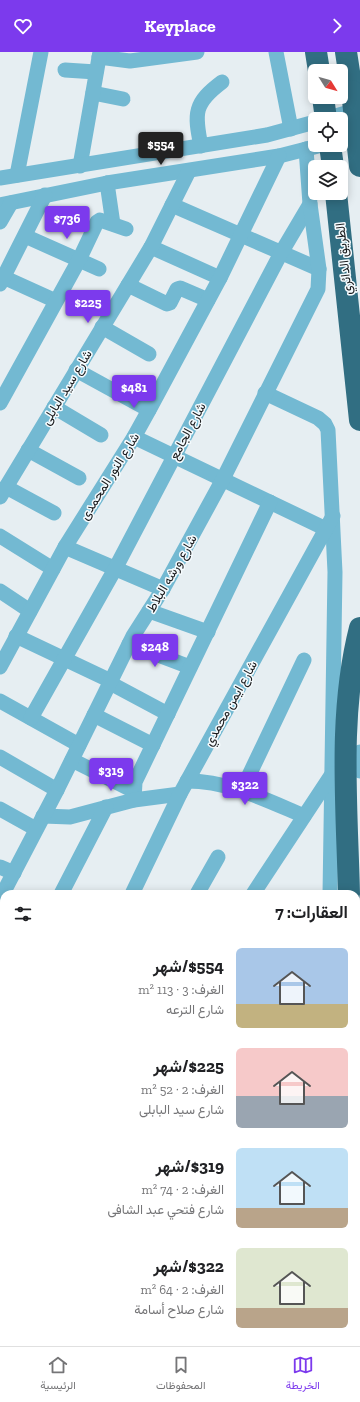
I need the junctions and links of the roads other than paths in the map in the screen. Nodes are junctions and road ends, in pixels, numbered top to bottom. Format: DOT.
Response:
graph roads {
  1 [pos="41,52"];
  2 [pos="197,52"];
  3 [pos="276,52"];
  4 [pos="316,52"];
  5 [pos="346,52"];
  6 [pos="100,54"];
  7 [pos="318,64"];
  8 [pos="65,70"];
  9 [pos="96,72"];
  10 [pos="222,82"];
  11 [pos="93,93"];
  12 [pos="123,99"];
  13 [pos="356,100"];
  14 [pos="337,112"];
  15 [pos="308,124"];
  16 [pos="291,129"];
  17 [pos="360,136"];
  18 [pos="348,139"];
  19 [pos="201,146"];
  20 [pos="306,149"];
  21 [pos="279,156"];
  22 [pos="80,166"];
  23 [pos="360,166"];
  24 [pos="189,171"];
  25 [pos="17,174"];
  26 [pos="0,178"];
  27 [pos="107,183"];
  28 [pos="46,196"];
  29 [pos="337,200"];
  30 [pos="5,204"];
  31 [pos="310,204"];
  32 [pos="172,205"];
  33 [pos="0,222"];
  34 [pos="241,234"];
  35 [pos="25,236"];
  36 [pos="151,247"];
  37 [pos="281,253"];
  38 [pos="79,260"];
  39 [pos="99,268"];
  40 [pos="319,269"];
  41 [pos="220,278"];
  42 [pos="2,281"];
  43 [pos="128,285"];
  44 [pos="208,300"];
  45 [pos="56,301"];
  46 [pos="102,327"];
  47 [pos="149,354"];
  48 [pos="76,370"];
  49 [pos="265,393"];
  50 [pos="0,403"];
  51 [pos="54,407"];
  52 [pos="149,410"];
  53 [pos="360,420"];
  54 [pos="101,435"];
  55 [pos="134,437"];
  56 [pos="28,450"];
  57 [pos="174,456"];
  58 [pos="79,478"];
  59 [pos="223,479"];
  60 [pos="3,491"];
  61 [pos="270,502"];
  62 [pos="54,513"];
  63 [pos="333,515"];
  64 [pos="326,529"];
  65 [pos="0,536"];
  66 [pos="65,547"];
  67 [pos="115,568"];
  68 [pos="53,569"];
  69 [pos="163,589"];
  70 [pos="0,591"];
  71 [pos="30,610"];
  72 [pos="149,611"];
  73 [pos="360,628"];
  74 [pos="208,632"];
  75 [pos="16,636"];
  76 [pos="129,644"];
  77 [pos="63,658"];
  78 [pos="304,660"];
  79 [pos="0,667"];
  80 [pos="190,668"];
  81 [pos="111,682"];
  82 [pos="0,701"];
  83 [pos="168,714"];
  84 [pos="94,715"];
  85 [pos="31,718"];
  86 [pos="79,745"];
  87 [pos="153,745"];
  88 [pos="360,752"];
  89 [pos="0,757"];
  90 [pos="72,760"];
  91 [pos="360,772"];
  92 [pos="332,774"];
  93 [pos="187,781"];
  94 [pos="57,790"];
  95 [pos="242,790"];
  96 [pos="180,794"];
  97 [pos="134,796"];
  98 [pos="0,808"];
  99 [pos="106,808"];
  100 [pos="304,816"];
  101 [pos="40,823"];
  102 [pos="218,857"];
  103 [pos="0,867"];
  104 [pos="14,873"];
  105 [pos="5,890"];
  106 [pos="63,890"];
  107 [pos="134,890"];
  108 [pos="199,890"];
  109 [pos="256,890"];
  110 [pos="330,890"];
  111 [pos="349,890"];
  1 -- 25 [label="street"];
  2 -- 6 [label="street"];
  3 -- 16 [label="street"];
  4 -- 7 [label="highway"];
  5 -- 13 [label="highway"];
  6 -- 9 [label="street"];
  8 -- 9 [label="street"];
  9 -- 11 [label="street"];
  10 -- 19 [label="street"];
  11 -- 12 [label="street"];
  11 -- 22 [label="street"];
  13 -- 14 [label="street"];
  13 -- 23 [label="highway, bridge"];
  15 -- 16 [label="street"];
  16 -- 19 [label="street"];
  17 -- 18 [label="street"];
  19 -- 22 [label="street"];
  20 -- 21 [label="street"];
  20 -- 31 [label="street"];
  21 -- 24 [label="street"];
  21 -- 34 [label="street, شارع النور المحمدى"];
  22 -- 25 [label="street"];
  24 -- 27 [label="street"];
  24 -- 32 [label="street, شارع سيد البابلى"];
  25 -- 26 [label="street"];
  27 -- 28 [label="street"];
  27 -- 38 [label="street"];
  28 -- 30 [label="street"];
  28 -- 35 [label="street"];
  29 -- 53 [label="highway, الطريق الدائري"];
  30 -- 33 [label="street"];
  31 -- 37 [label="street, شارع الجامع"];
  31 -- 40 [label="street"];
  32 -- 34 [label="street"];
  32 -- 36 [label="street, شارع سيد البابلى"];
  34 -- 37 [label="street"];
  34 -- 41 [label="street, شارع النور المحمدى"];
  35 -- 38 [label="street"];
  35 -- 42 [label="street"];
  36 -- 41 [label="street"];
  36 -- 43 [label="street, شارع سيد البابلى"];
  37 -- 40 [label="street"];
  37 -- 57 [label="street, شارع الجامع"];
  38 -- 39 [label="street"];
  38 -- 45 [label="street"];
  40 -- 49 [label="street, شارع ورشه البلاط"];
  41 -- 44 [label="street, شارع النور المحمدى"];
  42 -- 45 [label="street"];
  43 -- 44 [label="street"];
  43 -- 46 [label="street, شارع سيد البابلى"];
  44 -- 52 [label="street, شارع النور المحمدى"];
  45 -- 50 [label="street"];
  46 -- 47 [label="street"];
  46 -- 48 [label="street, شارع سيد البابلى"];
  48 -- 51 [label="street, شارع سيد البابلى"];
  48 -- 52 [label="street"];
  49 -- 59 [label="street, شارع ورشه البلاط"];
  49 -- 63 [label="street"];
  51 -- 54 [label="street"];
  51 -- 56 [label="street, شارع سيد البابلى"];
  52 -- 55 [label="street, شارع النور المحمدى"];
  55 -- 57 [label="street"];
  55 -- 66 [label="street, شارع النور المحمدى"];
  56 -- 58 [label="street"];
  56 -- 60 [label="street, شارع سيد البابلى"];
  57 -- 59 [label="street"];
  57 -- 67 [label="street, شارع الجامع"];
  59 -- 61 [label="street"];
  59 -- 69 [label="street, شارع ورشه البلاط"];
  60 -- 62 [label="street"];
  61 -- 64 [label="street"];
  61 -- 74 [label="street"];
  63 -- 64 [label="street, شارع ايمن محمدي"];
  63 -- 92 [label="street"];
  64 -- 93 [label="street, شارع ايمن محمدي"];
  65 -- 68 [label="street"];
  66 -- 67 [label="street"];
  66 -- 68 [label="street, شارع النور المحمدى"];
  67 -- 69 [label="street"];
  67 -- 77 [label="street, شارع الجامع"];
  68 -- 71 [label="street, شارع النور المحمدى"];
  69 -- 72 [label="street, شارع ورشه البلاط"];
  70 -- 71 [label="street"];
  71 -- 75 [label="street, شارع النور المحمدى"];
  72 -- 74 [label="street"];
  72 -- 76 [label="street, شارع ورشه البلاط"];
  73 -- 111 [label="highway"];
  74 -- 80 [label="street"];
  75 -- 77 [label="street"];
  75 -- 79 [label="street, شارع النور المحمدى"];
  76 -- 80 [label="street"];
  76 -- 81 [label="street, شارع ورشه البلاط"];
  77 -- 81 [label="street"];
  77 -- 85 [label="street, شارع الجامع"];
  78 -- 95 [label="street"];
  80 -- 83 [label="street"];
  81 -- 83 [label="street"];
  81 -- 84 [label="street, شارع ورشه البلاط"];
  82 -- 85 [label="street"];
  83 -- 87 [label="street"];
  84 -- 86 [label="street, شارع ورشه البلاط"];
  84 -- 87 [label="street"];
  85 -- 86 [label="street"];
  86 -- 90 [label="street, شارع ورشه البلاط"];
  87 -- 97 [label="street"];
  88 -- 91 [label="street"];
  89 -- 94 [label="street"];
  90 -- 94 [label="street, شارع ورشه البلاط"];
  90 -- 97 [label="street"];
  92 -- 100 [label="street"];
  92 -- 110 [label="street"];
  93 -- 95 [label="street"];
  93 -- 96 [label="street, شارع ايمن محمدي"];
  94 -- 101 [label="street, شارع ورشه البلاط"];
  95 -- 100 [label="street"];
  96 -- 97 [label="street"];
  96 -- 107 [label="street, شارع ايمن محمدي"];
  97 -- 99 [label="street"];
  98 -- 101 [label="street"];
  99 -- 101 [label="street"];
  99 -- 106 [label="street"];
  100 -- 109 [label="street"];
  101 -- 104 [label="street, شارع ورشه البلاط"];
  102 -- 108 [label="street"];
  103 -- 104 [label="street"];
  104 -- 105 [label="street, شارع ورشه البلاط"];
}
